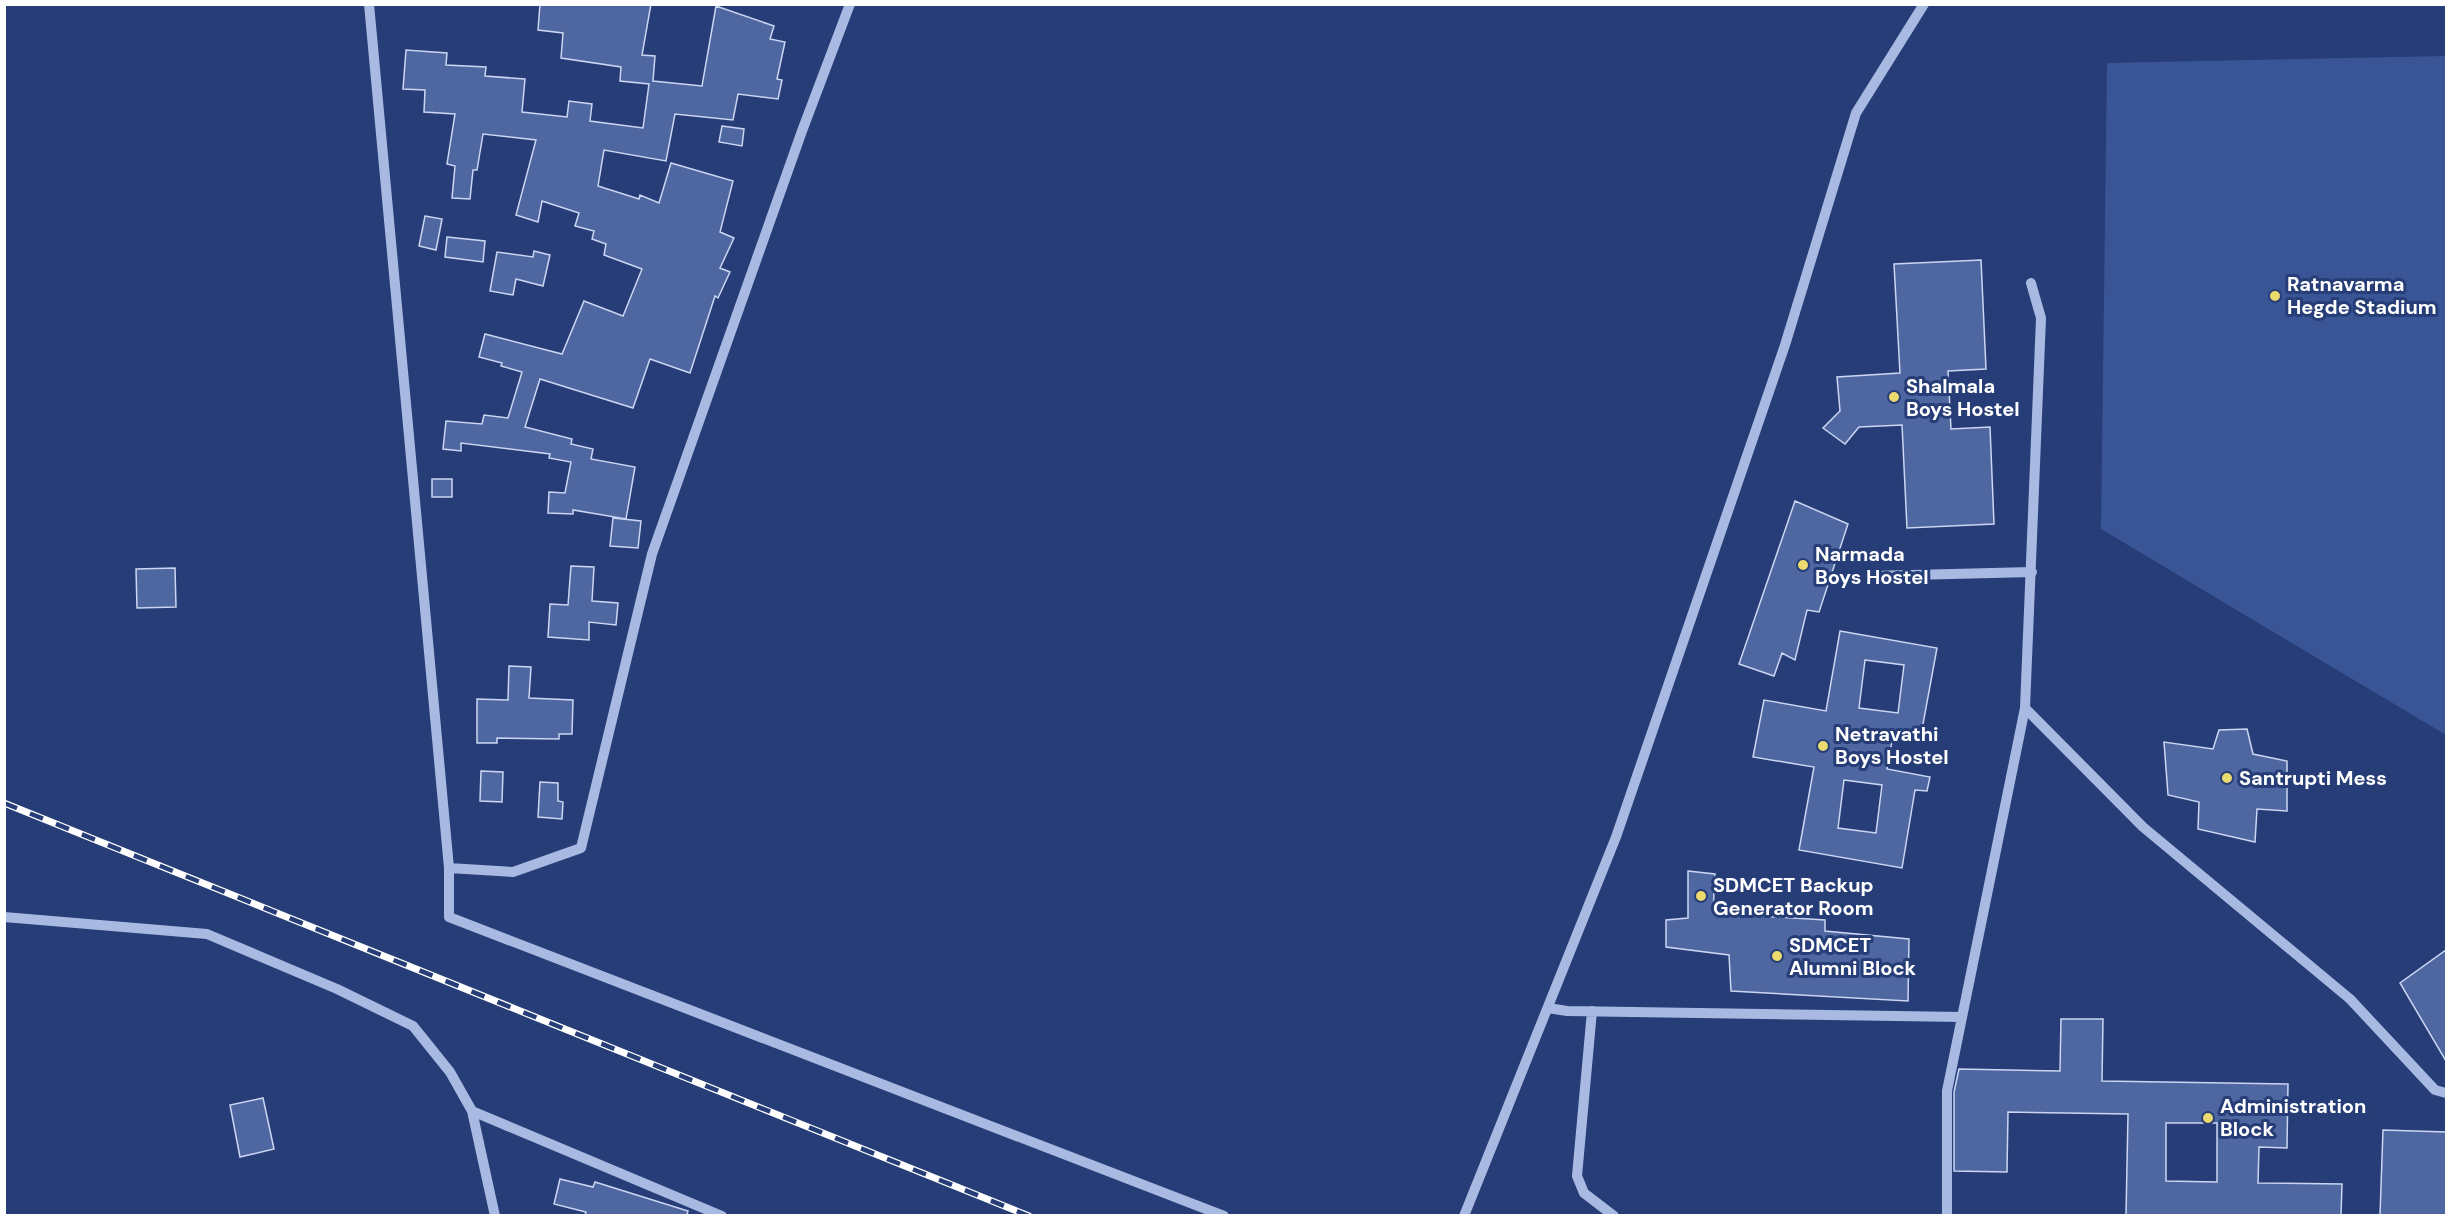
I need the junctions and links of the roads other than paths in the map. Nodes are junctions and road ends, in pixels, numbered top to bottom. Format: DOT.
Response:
graph roads {
  1 [pos="369,4"];
  2 [pos="850,4"];
  3 [pos="1924,4"];
  4 [pos="2031,283"];
  5 [pos="2032,572"];
  6 [pos="1872,576"];
  7 [pos="2025,708"];
  8 [pos="449,868"];
  9 [pos="4,917"];
  10 [pos="1548,1008"];
  11 [pos="1592,1011"];
  12 [pos="1962,1017"];
  13 [pos="2446,1093"];
  14 [pos="472,1111"];
  15 [pos="495,1215"];
  16 [pos="722,1215"];
  17 [pos="1224,1215"];
  18 [pos="1464,1215"];
  19 [pos="1614,1215"];
  20 [pos="1947,1215"];
  1 -- 8 [label="street"];
  2 -- 8 [label="street"];
  3 -- 10 [label="street"];
  4 -- 5 [label="street"];
  5 -- 6 [label="street"];
  5 -- 7 [label="street"];
  7 -- 12 [label="street"];
  7 -- 13 [label="street"];
  8 -- 17 [label="street"];
  9 -- 14 [label="street"];
  10 -- 11 [label="street"];
  10 -- 18 [label="street"];
  11 -- 12 [label="street"];
  11 -- 19 [label="street"];
  12 -- 20 [label="street"];
  14 -- 15 [label="street"];
  14 -- 16 [label="street"];
}
